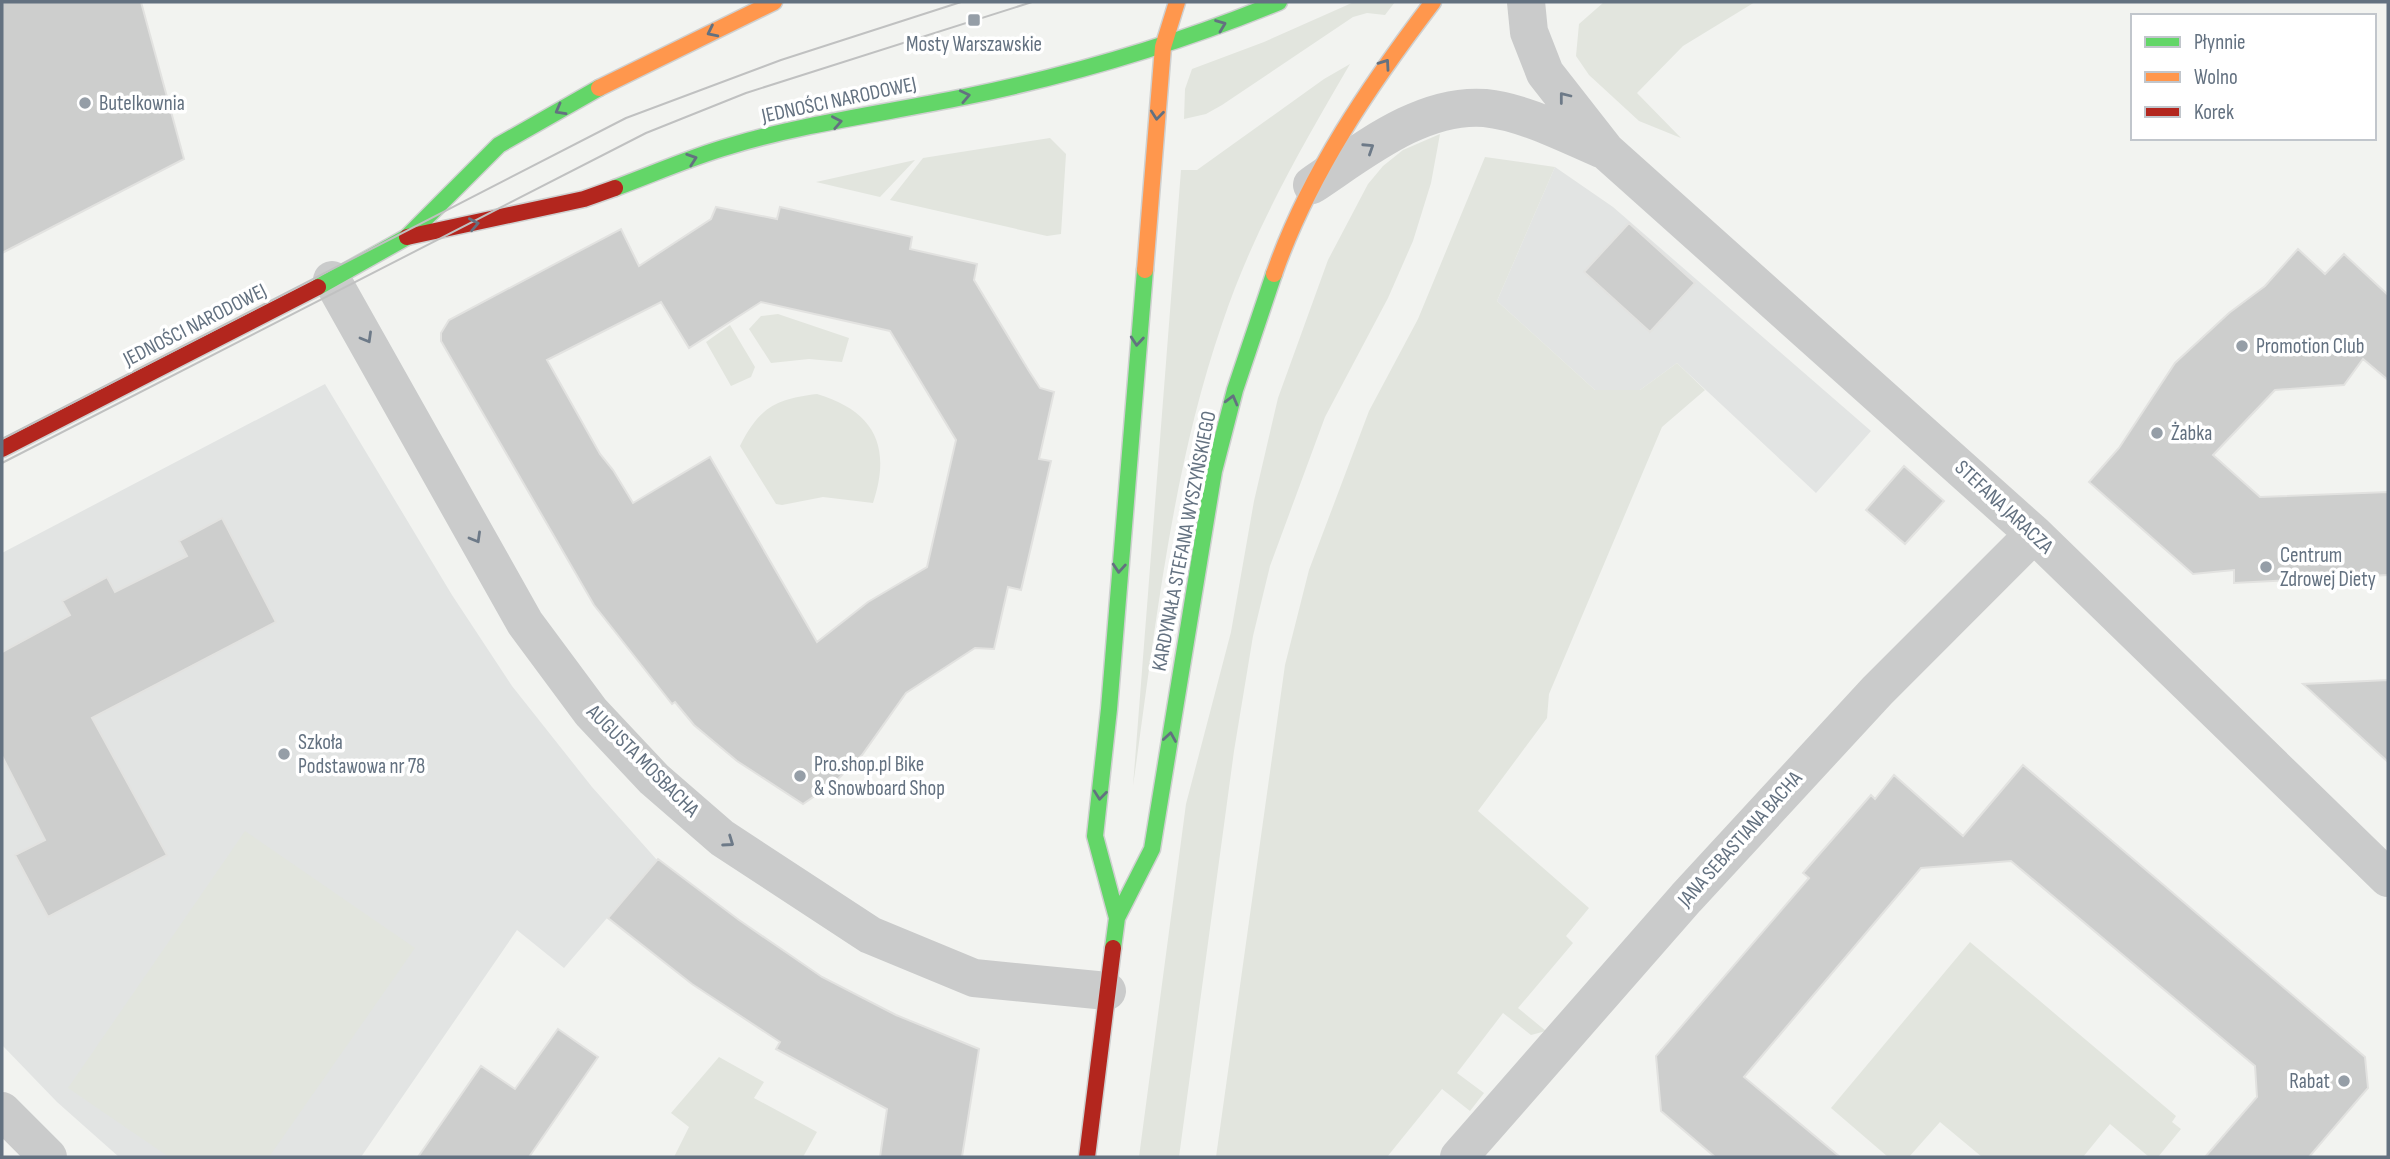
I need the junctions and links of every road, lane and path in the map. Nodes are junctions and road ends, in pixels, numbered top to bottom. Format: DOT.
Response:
graph roads {
  1 [pos="774,2"];
  2 [pos="1177,2"];
  3 [pos="1279,2"];
  4 [pos="1433,2"];
  5 [pos="1526,2"];
  6 [pos="1163,47"];
  7 [pos="1606,151"];
  8 [pos="1312,185"];
  9 [pos="407,237"];
  10 [pos="332,279"];
  11 [pos="2,449"];
  12 [pos="2034,534"];
  13 [pos="2388,878"];
  14 [pos="1117,918"];
  15 [pos="1107,991"];
  16 [pos="2,1111"];
  17 [pos="48,1157"];
  18 [pos="1087,1157"];
  19 [pos="1459,1157"];
  1 -- 9 [label="main road, JEDNOŚCI NARODOWEJ, one-way"];
  2 -- 6 [label="main road, KARDYNAŁA STEFANA WYSZYŃSKIEGO"];
  6 -- 3 [label="main road, JEDNOŚCI NARODOWEJ, one-way"];
  8 -- 4 [label="main road, KARDYNAŁA STEFANA WYSZYŃSKIEGO, one-way"];
  7 -- 5 [label="street, STEFANA JARACZA, one-way"];
  9 -- 6 [label="main road, JEDNOŚCI NARODOWEJ, one-way"];
  6 -- 14 [label="main road, KARDYNAŁA STEFANA WYSZYŃSKIEGO, one-way"];
  8 -- 7 [label="street, STEFANA JARACZA, one-way"];
  7 -- 12 [label="street, STEFANA JARACZA"];
  14 -- 8 [label="main road, KARDYNAŁA STEFANA WYSZYŃSKIEGO, one-way"];
  9 -- 10 [label="main road, JEDNOŚCI NARODOWEJ"];
  10 -- 11 [label="main road, JEDNOŚCI NARODOWEJ"];
  10 -- 15 [label="street, AUGUSTA MOSBACHA, one-way"];
  12 -- 13 [label="street, STEFANA JARACZA"];
  12 -- 19 [label="street, JANA SEBASTIANA BACHA"];
  14 -- 15 [label="main road, KARDYNAŁA STEFANA WYSZYŃSKIEGO"];
  15 -- 18 [label="main road, KARDYNAŁA STEFANA WYSZYŃSKIEGO"];
  16 -- 17 [label="street"];
}
